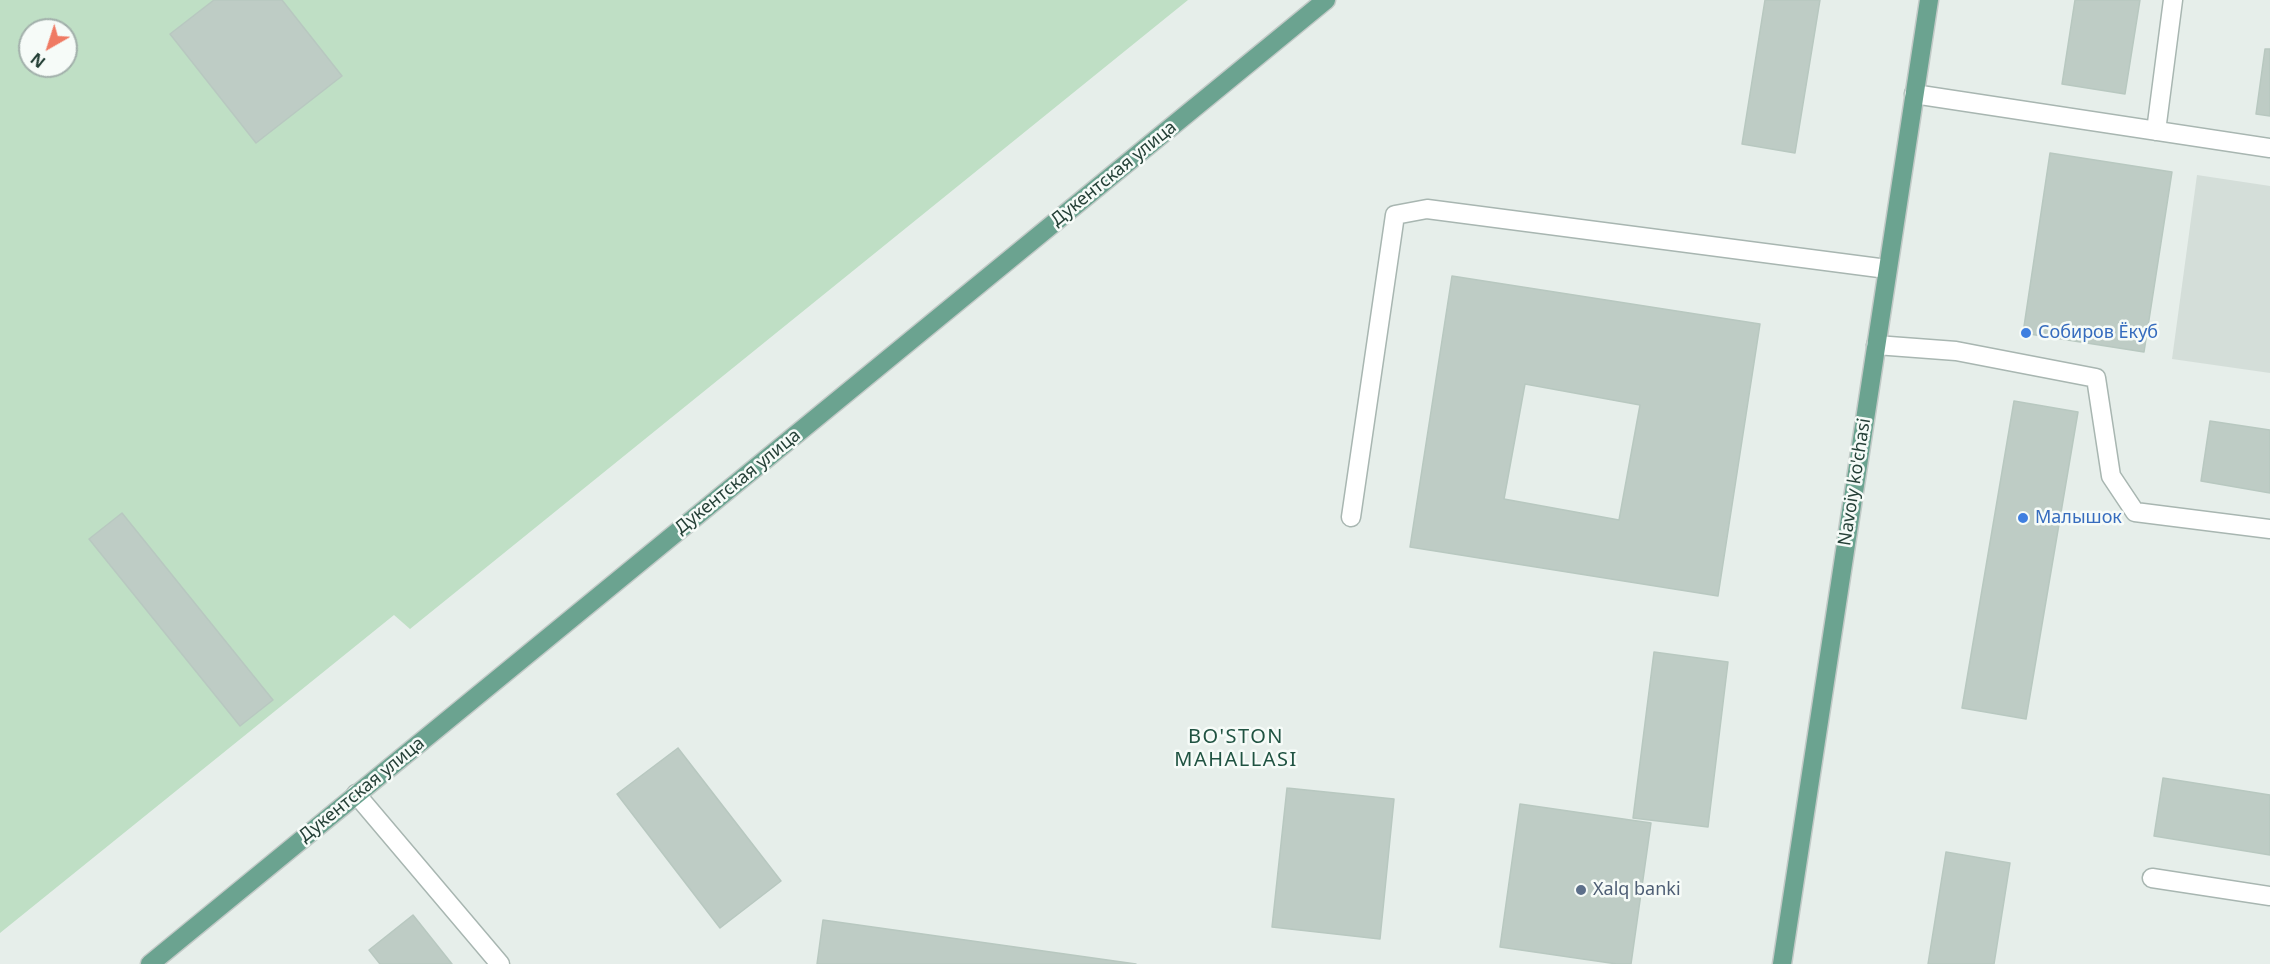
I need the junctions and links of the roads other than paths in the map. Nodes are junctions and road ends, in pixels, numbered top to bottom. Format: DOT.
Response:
graph roads {
  1 [pos="1929,0"];
  2 [pos="2174,0"];
  3 [pos="1316,3"];
  4 [pos="1914,94"];
  5 [pos="2156,131"];
  6 [pos="2270,148"];
  7 [pos="1887,269"];
  8 [pos="1876,345"];
  9 [pos="1351,517"];
  10 [pos="2270,529"];
  11 [pos="356,794"];
  12 [pos="2152,878"];
  13 [pos="2270,896"];
  14 [pos="150,964"];
  15 [pos="501,964"];
  16 [pos="1782,964"];
  1 -- 4 [label="main road, Navoiy ko'chasi"];
  2 -- 5 [label="street"];
  3 -- 11 [label="main road, Дукентская улица"];
  4 -- 5 [label="street"];
  4 -- 7 [label="main road, Navoiy ko'chasi"];
  5 -- 6 [label="street"];
  7 -- 8 [label="main road, Navoiy ko'chasi"];
  7 -- 9 [label="street"];
  8 -- 10 [label="street"];
  8 -- 16 [label="main road, Navoiy ko'chasi"];
  11 -- 14 [label="main road, Дукентская улица"];
  11 -- 15 [label="street"];
  12 -- 13 [label="street"];
}
